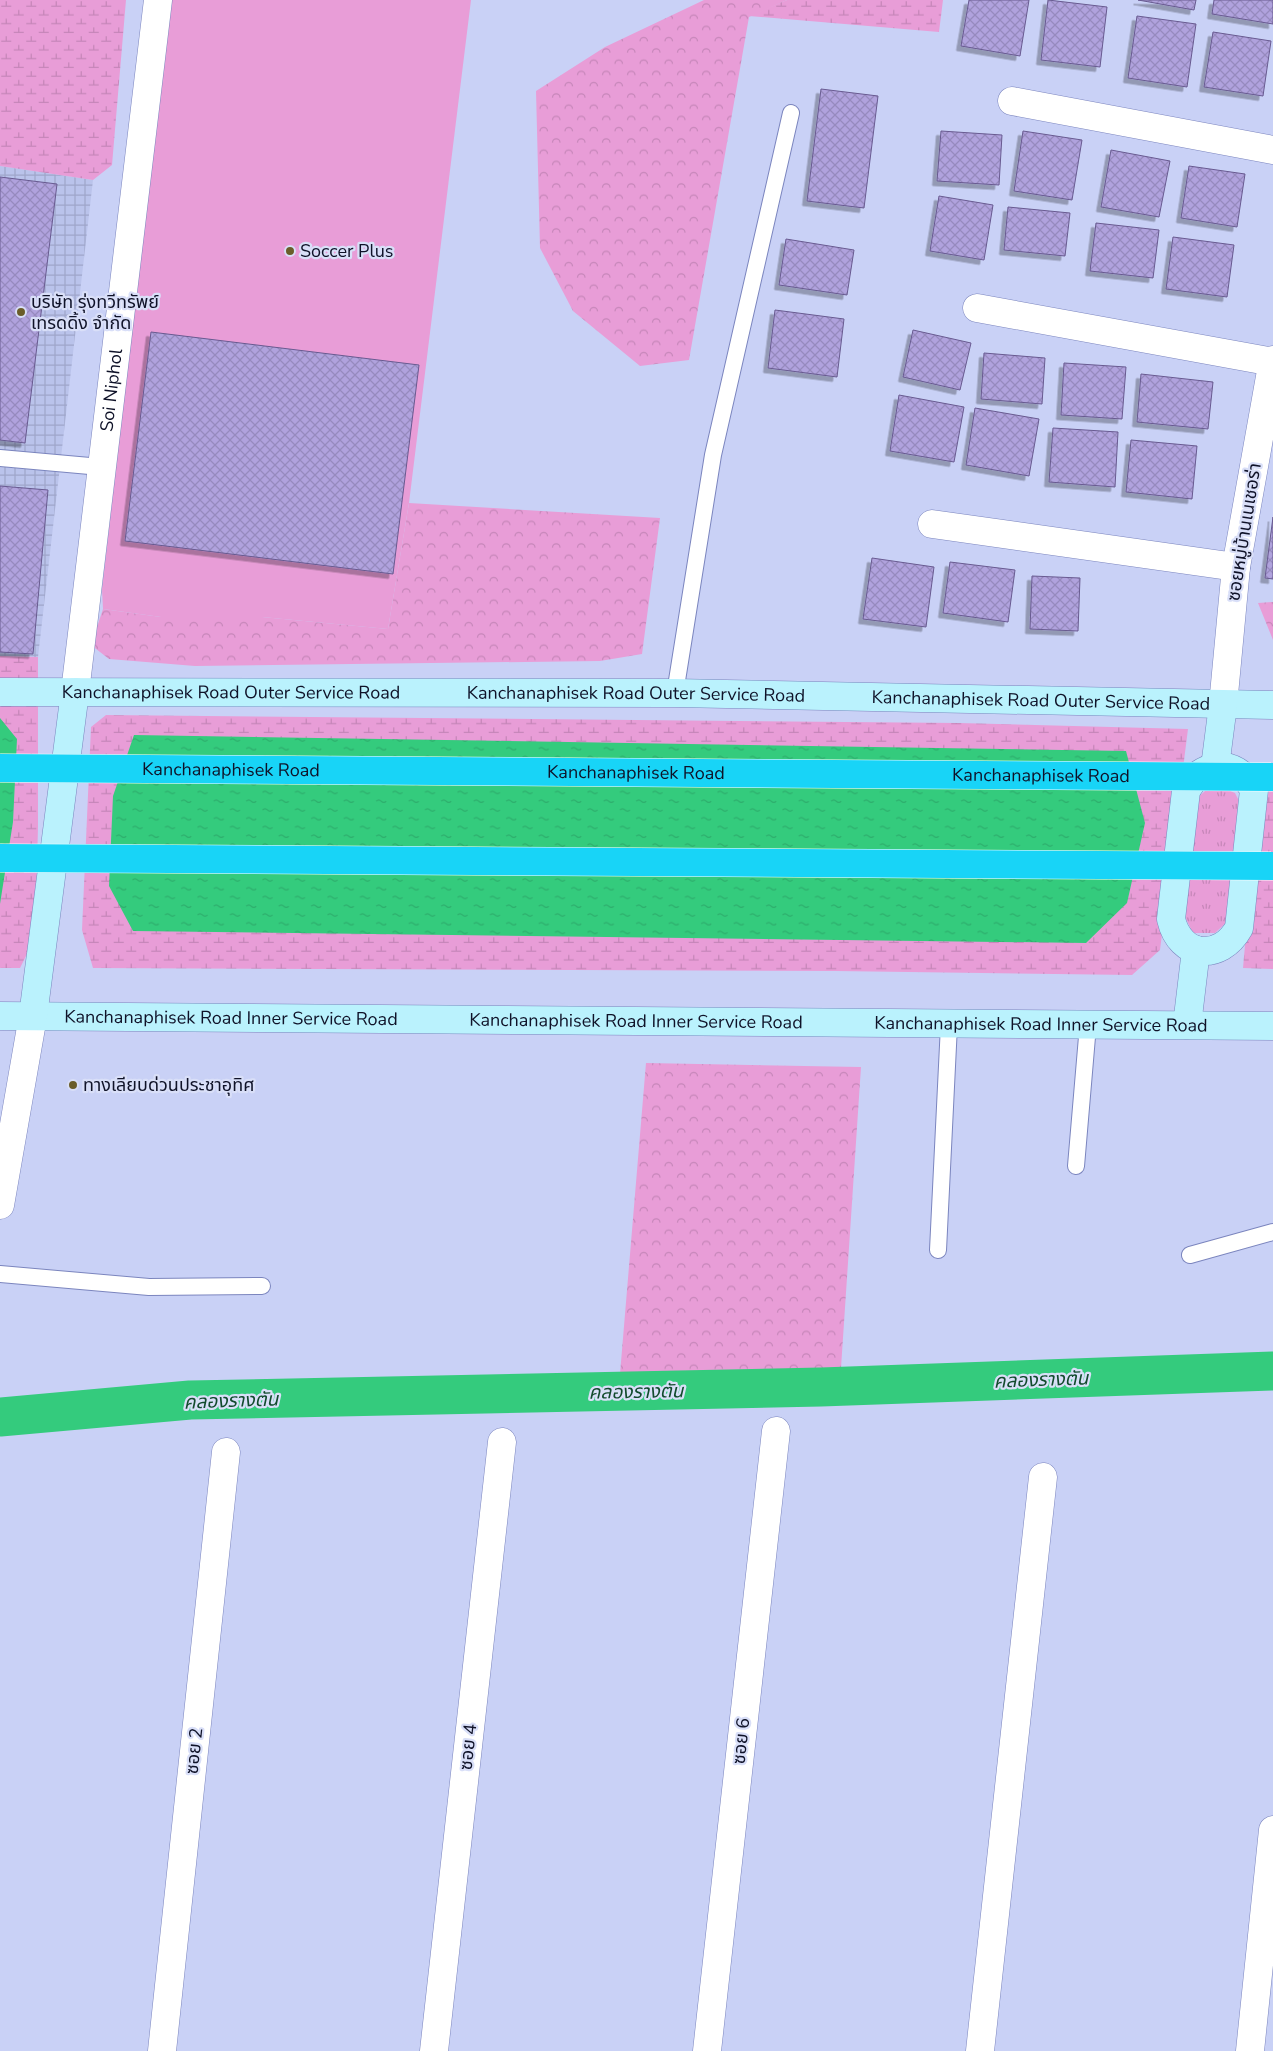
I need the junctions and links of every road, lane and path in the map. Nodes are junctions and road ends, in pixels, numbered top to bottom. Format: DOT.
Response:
graph roads {
  1 [pos="158,0"];
  2 [pos="1012,100"];
  3 [pos="791,113"];
  4 [pos="1273,150"];
  5 [pos="977,308"];
  6 [pos="1273,361"];
  7 [pos="0,458"];
  8 [pos="101,468"];
  9 [pos="932,524"];
  10 [pos="1236,568"];
  11 [pos="0,692"];
  12 [pos="75,692"];
  13 [pos="675,693"];
  14 [pos="1223,705"];
  15 [pos="1273,705"];
  16 [pos="1215,766"];
  17 [pos="0,768"];
  18 [pos="1273,777"];
  19 [pos="0,858"];
  20 [pos="1273,866"];
  21 [pos="1196,950"];
  22 [pos="0,1016"];
  23 [pos="33,1016"];
  24 [pos="949,1025"];
  25 [pos="1088,1025"];
  26 [pos="1187,1025"];
  27 [pos="1273,1026"];
  28 [pos="1076,1166"];
  29 [pos="0,1204"];
  30 [pos="1273,1232"];
  31 [pos="938,1250"];
  32 [pos="1190,1255"];
  33 [pos="0,1274"];
  34 [pos="262,1286"];
  35 [pos="776,1430"];
  36 [pos="502,1442"];
  37 [pos="226,1452"];
  38 [pos="1043,1477"];
  39 [pos="1273,1830"];
  40 [pos="162,2051"];
  41 [pos="434,2051"];
  42 [pos="707,2051"];
  43 [pos="980,2051"];
  44 [pos="1250,2051"];
  1 -- 8 [label="street, Soi Niphol"];
  2 -- 4 [label="street"];
  3 -- 13 [label="lane"];
  5 -- 6 [label="street"];
  6 -- 10 [label="street, ซอยหมู่บ้านเนเชอร่า"];
  7 -- 8 [label="lane"];
  8 -- 12 [label="street, Soi Niphol"];
  9 -- 10 [label="street"];
  10 -- 14 [label="street, ซอยหมู่บ้านเนเชอร่า"];
  11 -- 12 [label="main road, Kanchanaphisek Road Outer Service Road"];
  12 -- 13 [label="main road, Kanchanaphisek Road Outer Service Road"];
  12 -- 23 [label="main road"];
  13 -- 14 [label="main road, Kanchanaphisek Road Outer Service Road"];
  14 -- 15 [label="main road, Kanchanaphisek Road Outer Service Road"];
  14 -- 16 [label="main road"];
  16 -- 21 [label="main road"];
  16 -- 21 [label="main road"];
  17 -- 18 [label="highway, Kanchanaphisek Road, bridge"];
  19 -- 20 [label="highway, bridge"];
  21 -- 26 [label="main road"];
  22 -- 23 [label="main road, Kanchanaphisek Road Inner Service Road"];
  23 -- 24 [label="main road, Kanchanaphisek Road Inner Service Road"];
  23 -- 29 [label="street"];
  24 -- 25 [label="main road, Kanchanaphisek Road Inner Service Road"];
  24 -- 31 [label="lane"];
  25 -- 26 [label="main road, Kanchanaphisek Road Inner Service Road"];
  25 -- 28 [label="lane"];
  26 -- 27 [label="main road, Kanchanaphisek Road Inner Service Road"];
  30 -- 32 [label="lane"];
  33 -- 34 [label="lane"];
  35 -- 42 [label="street, ซอย 6"];
  36 -- 41 [label="street, ซอย 4"];
  37 -- 40 [label="street, ซอย 2"];
  38 -- 43 [label="street"];
  39 -- 44 [label="street"];
}
